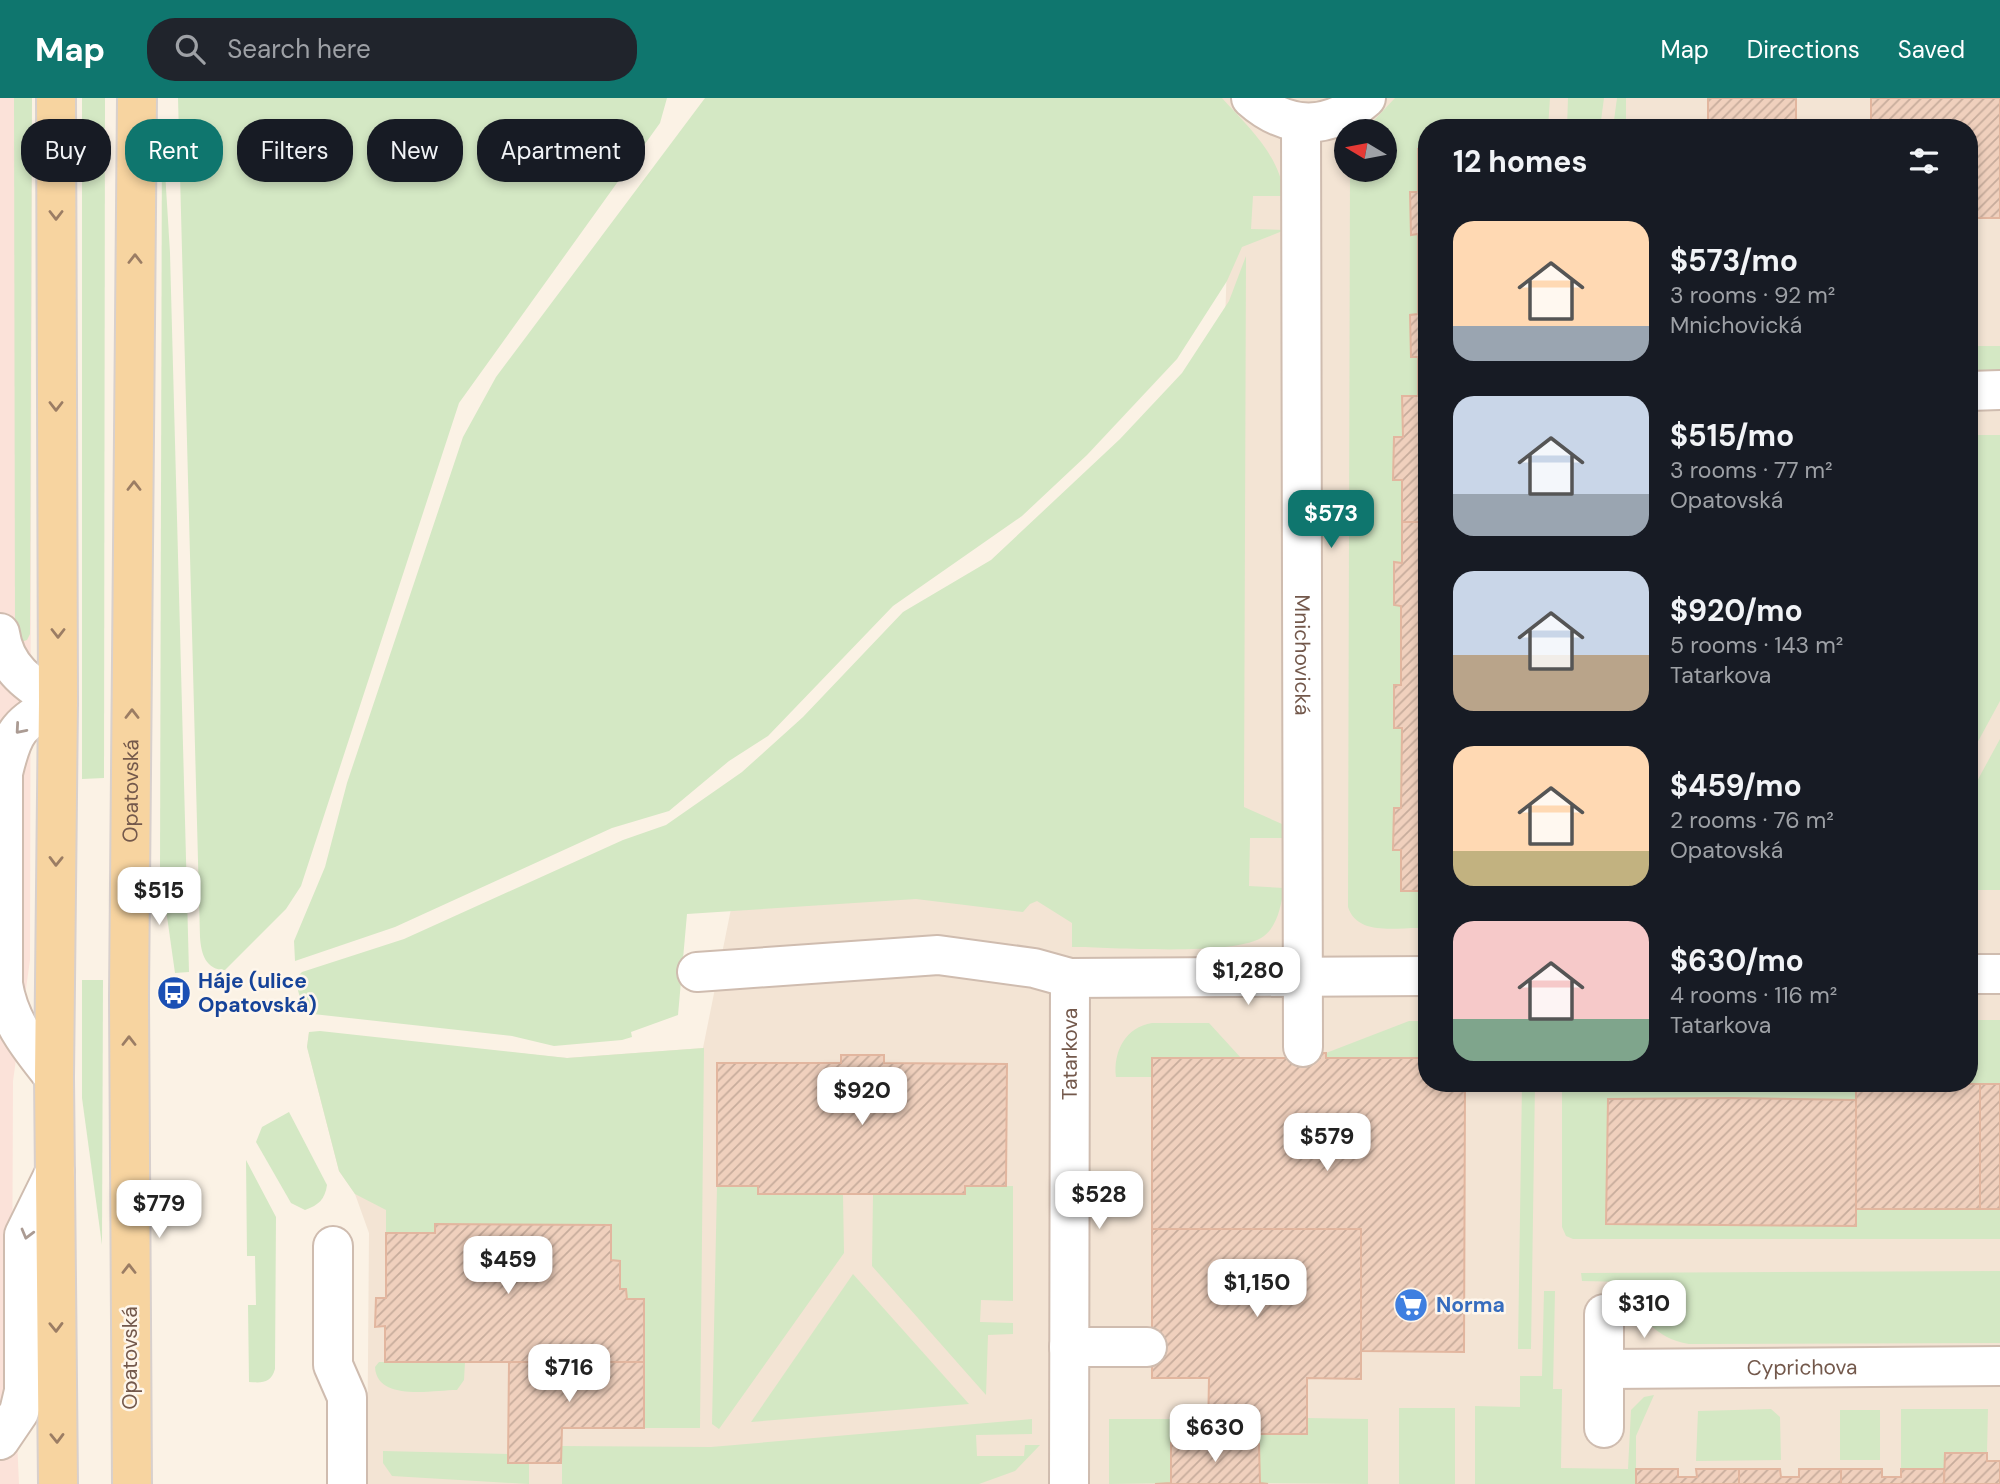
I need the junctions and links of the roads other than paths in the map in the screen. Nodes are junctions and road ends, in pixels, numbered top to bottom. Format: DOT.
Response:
graph roads {
  1 [pos="57,98"];
  2 [pos="136,98"];
  3 [pos="1251,98"];
  4 [pos="1366,98"];
  5 [pos="1301,124"];
  6 [pos="1978,390"];
  7 [pos="2000,390"];
  8 [pos="0,633"];
  9 [pos="58,702"];
  10 [pos="697,972"];
  11 [pos="2000,974"];
  12 [pos="1978,975"];
  13 [pos="1418,976"];
  14 [pos="1301,977"];
  15 [pos="1070,978"];
  16 [pos="1303,1047"];
  17 [pos="54,1077"];
  18 [pos="55,1172"];
  19 [pos="333,1246"];
  20 [pos="1604,1314"];
  21 [pos="1069,1347"];
  22 [pos="1147,1347"];
  23 [pos="2000,1366"];
  24 [pos="1604,1369"];
  25 [pos="1604,1427"];
  26 [pos="0,1440"];
  27 [pos="58,1484"];
  28 [pos="132,1484"];
  29 [pos="347,1484"];
  30 [pos="1069,1484"];
  1 -- 9 [label="main road, one-way"];
  28 -- 2 [label="main road, Opatovská, one-way"];
  3 -- 5 [label="street"];
  4 -- 5 [label="street"];
  5 -- 14 [label="street, Mnichovická"];
  6 -- 7 [label="street"];
  8 -- 9 [label="street"];
  9 -- 17 [label="main road, one-way"];
  9 -- 17 [label="street, one-way"];
  10 -- 15 [label="street"];
  11 -- 12 [label="street"];
  13 -- 14 [label="street, Tatarkova"];
  14 -- 15 [label="street, Tatarkova"];
  14 -- 16 [label="street, Mnichovická"];
  15 -- 21 [label="street, Tatarkova"];
  17 -- 18 [label="main road"];
  18 -- 26 [label="street, one-way"];
  18 -- 27 [label="main road, one-way"];
  19 -- 29 [label="street"];
  20 -- 24 [label="street"];
  21 -- 22 [label="street"];
  21 -- 30 [label="street, Tatarkova"];
  23 -- 24 [label="street, Cyprichova"];
  24 -- 25 [label="street"];
}
